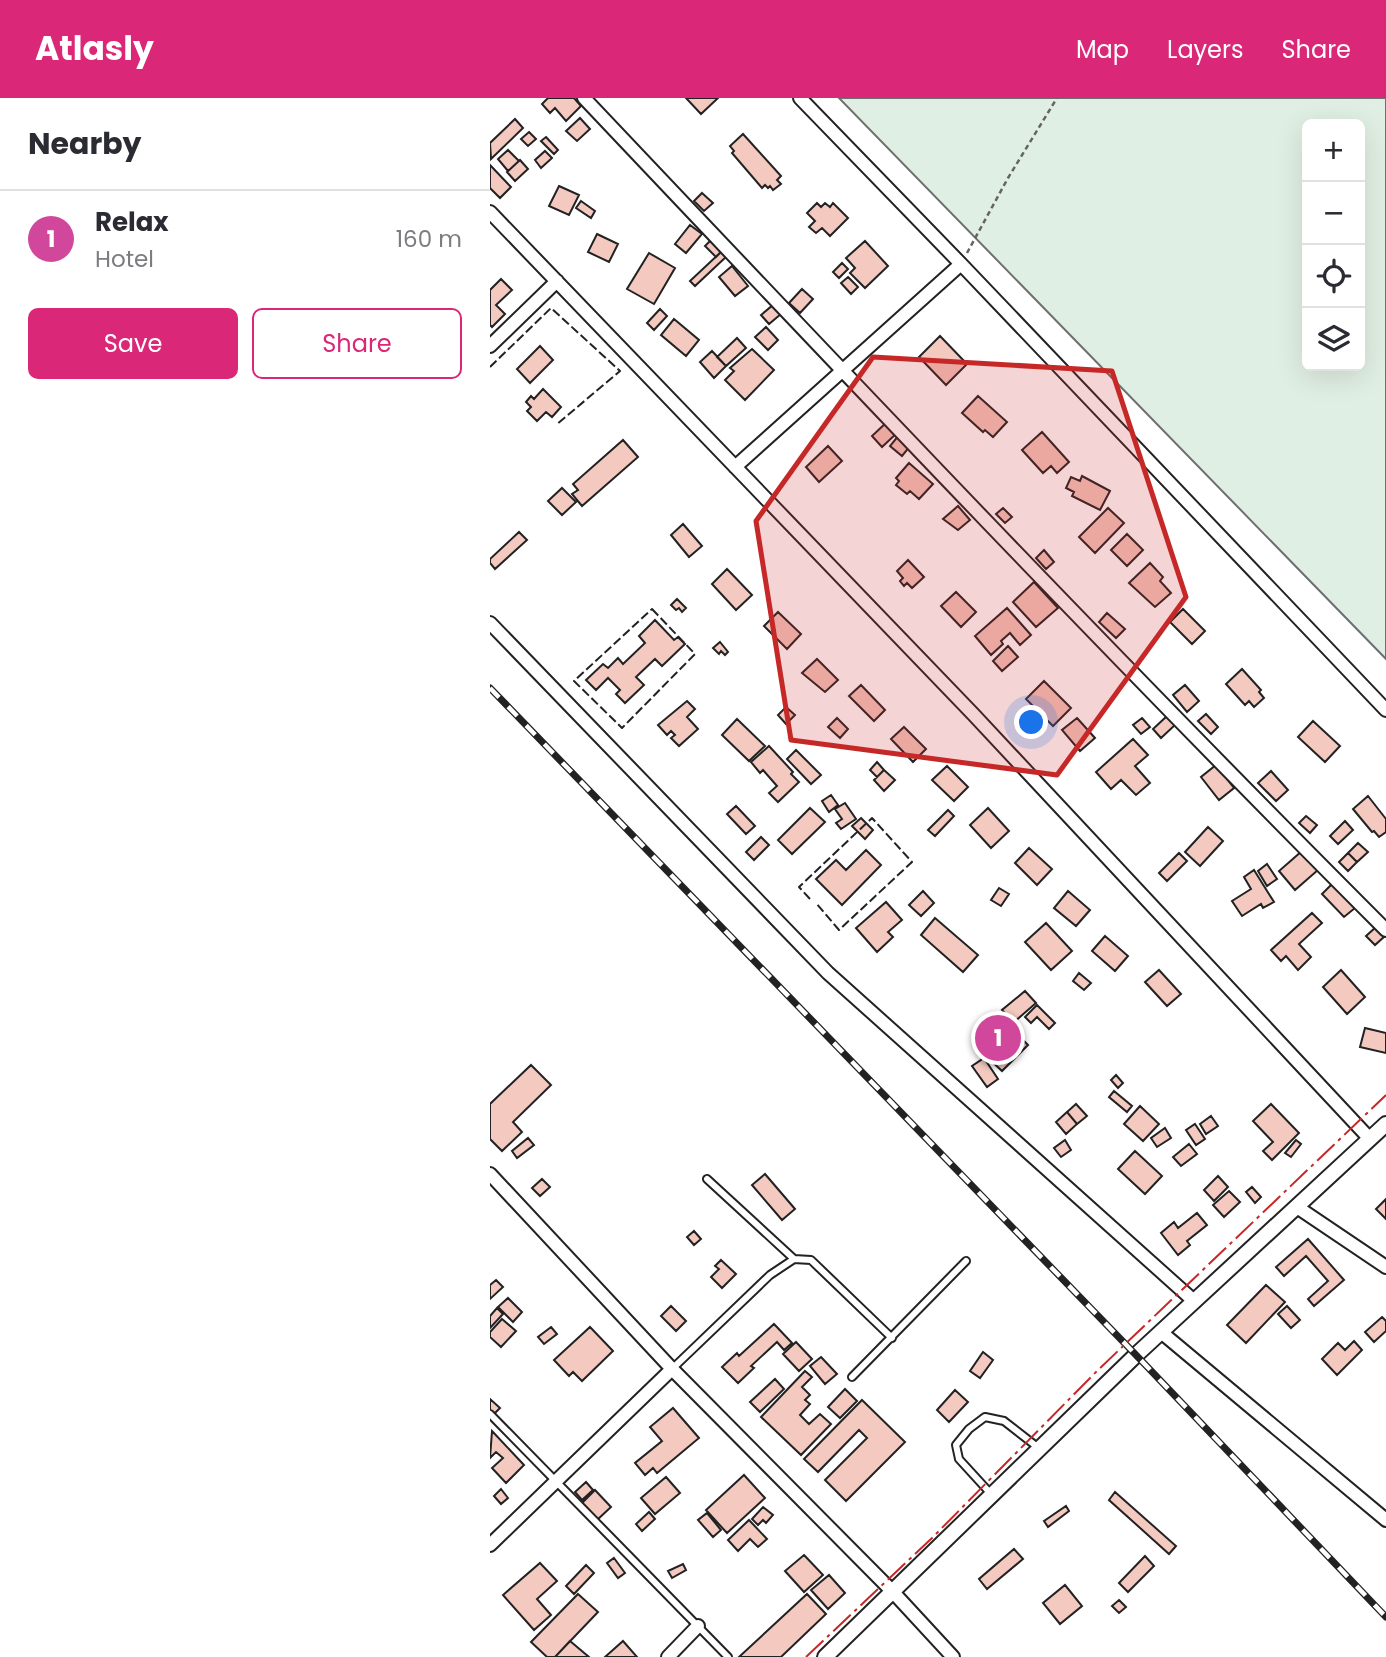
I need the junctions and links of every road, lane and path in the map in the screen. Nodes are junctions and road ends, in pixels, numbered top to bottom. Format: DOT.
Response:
graph roads {
  1 [pos="584,98"];
  2 [pos="800,98"];
  3 [pos="1057,98"];
  4 [pos="490,212"];
  5 [pos="961,264"];
  6 [pos="557,281"];
  7 [pos="490,346"];
  8 [pos="843,371"];
  9 [pos="735,467"];
  10 [pos="490,623"];
  11 [pos="1386,710"];
  12 [pos="1386,930"];
  13 [pos="1386,1124"];
  14 [pos="1370,1139"];
  15 [pos="490,1174"];
  16 [pos="707,1179"];
  17 [pos="1297,1206"];
  18 [pos="794,1259"];
  19 [pos="966,1261"];
  20 [pos="1386,1267"];
  21 [pos="1195,1301"];
  22 [pos="1161,1332"];
  23 [pos="892,1338"];
  24 [pos="672,1369"];
  25 [pos="852,1377"];
  26 [pos="490,1414"];
  27 [pos="1040,1449"];
  28 [pos="557,1482"];
  29 [pos="992,1496"];
  30 [pos="1386,1520"];
  31 [pos="490,1545"];
  32 [pos="893,1592"];
  33 [pos="698,1626"];
  34 [pos="668,1657"];
  35 [pos="728,1657"];
  36 [pos="825,1657"];
  37 [pos="953,1657"];
  1 -- 8 [label="street"];
  2 -- 5 [label="street"];
  3 -- 5 [label="path"];
  4 -- 6 [label="street"];
  5 -- 8 [label="street"];
  5 -- 11 [label="street"];
  6 -- 7 [label="street"];
  6 -- 9 [label="street"];
  8 -- 9 [label="street"];
  8 -- 12 [label="street"];
  9 -- 14 [label="street"];
  10 -- 21 [label="street"];
  13 -- 14 [label="street"];
  14 -- 17 [label="street"];
  15 -- 24 [label="street"];
  16 -- 18 [label="lane"];
  17 -- 20 [label="street"];
  17 -- 21 [label="street"];
  18 -- 23 [label="lane"];
  18 -- 24 [label="lane"];
  19 -- 23 [label="lane"];
  21 -- 22 [label="street"];
  22 -- 27 [label="street"];
  22 -- 30 [label="street"];
  23 -- 25 [label="lane"];
  24 -- 28 [label="street"];
  24 -- 32 [label="street"];
  26 -- 28 [label="lane"];
  27 -- 29 [label="street"];
  27 -- 29 [label="lane"];
  28 -- 31 [label="street"];
  28 -- 33 [label="lane"];
  29 -- 32 [label="street"];
  32 -- 36 [label="street"];
  32 -- 37 [label="street"];
  33 -- 34 [label="street"];
  33 -- 35 [label="lane"];
}
